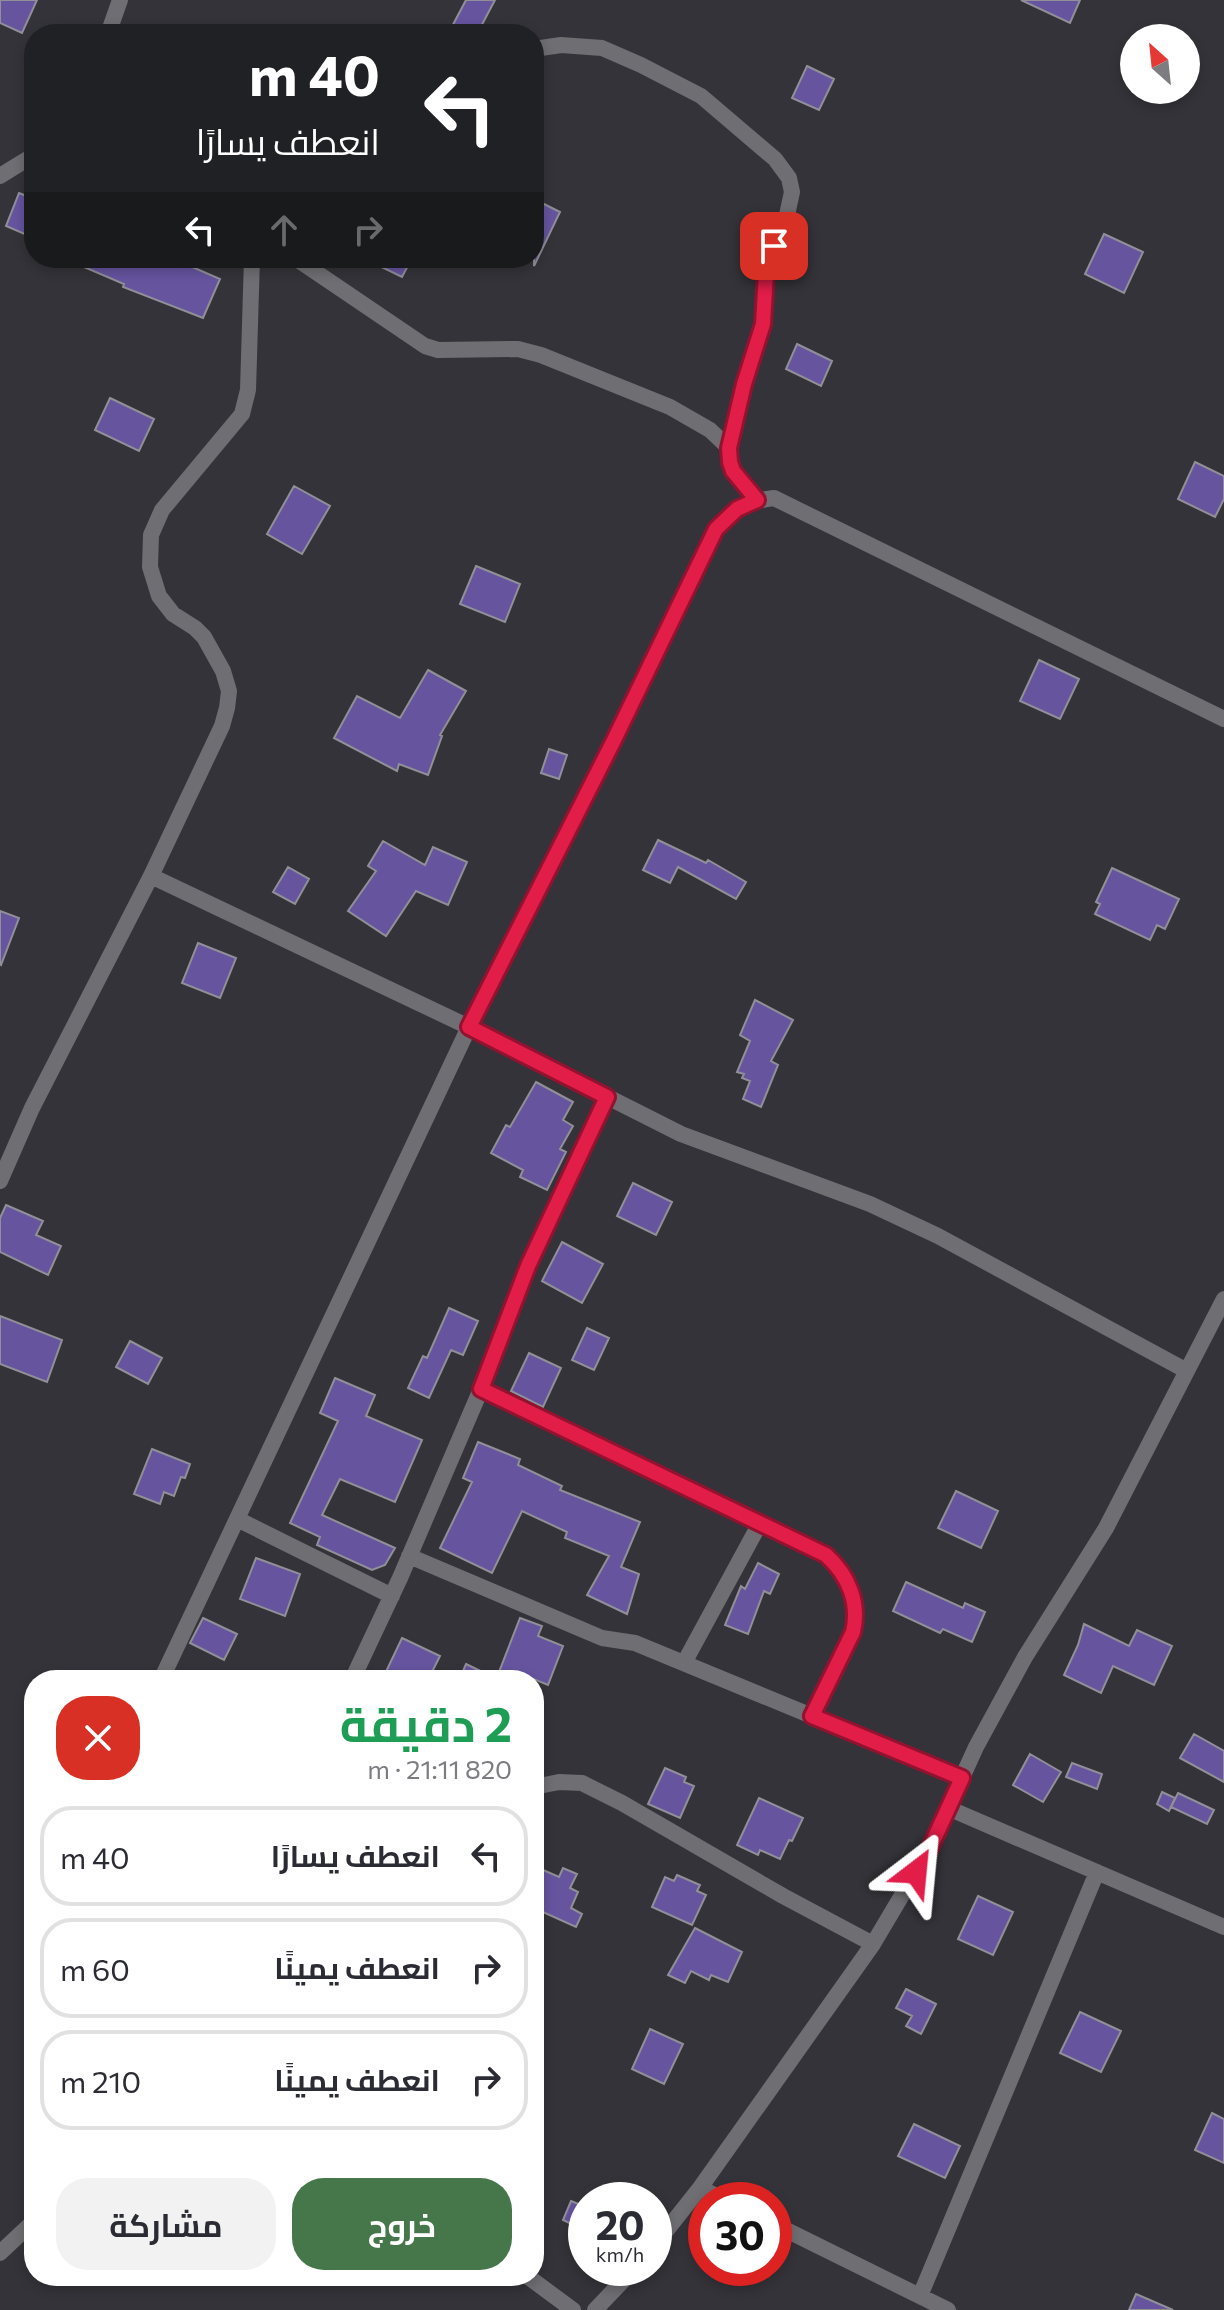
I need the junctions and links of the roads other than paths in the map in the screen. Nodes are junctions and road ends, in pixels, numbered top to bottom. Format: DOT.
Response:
graph roads {
  1 [pos="120,0"];
  2 [pos="112,24"];
  3 [pos="544,48"];
  4 [pos="24,161"];
  5 [pos="0,176"];
  6 [pos="252,268"];
  7 [pos="310,268"];
  8 [pos="729,448"];
  9 [pos="757,500"];
  10 [pos="1224,719"];
  11 [pos="151,876"];
  12 [pos="469,1027"];
  13 [pos="607,1097"];
  14 [pos="0,1181"];
  15 [pos="1224,1299"];
  16 [pos="1187,1371"];
  17 [pos="481,1389"];
  18 [pos="237,1519"];
  19 [pos="759,1525"];
  20 [pos="409,1556"];
  21 [pos="392,1596"];
  22 [pos="684,1663"];
  23 [pos="166,1670"];
  24 [pos="357,1670"];
  25 [pos="812,1716"];
  26 [pos="962,1778"];
  27 [pos="544,1785"];
  28 [pos="948,1808"];
  29 [pos="1097,1872"];
  30 [pos="1224,1927"];
  31 [pos="873,1944"];
  32 [pos="704,2182"];
  33 [pos="688,2203"];
  34 [pos="672,2223"];
  35 [pos="24,2230"];
  36 [pos="792,2233"];
  37 [pos="0,2253"];
  38 [pos="541,2286"];
  39 [pos="618,2286"];
  40 [pos="920,2296"];
  41 [pos="573,2310"];
  42 [pos="595,2310"];
  43 [pos="948,2310"];
  1 -- 2 [label="street"];
  3 -- 8 [label="street"];
  4 -- 5 [label="street"];
  6 -- 11 [label="street"];
  7 -- 8 [label="street"];
  8 -- 9 [label="street"];
  9 -- 10 [label="street"];
  9 -- 12 [label="street"];
  11 -- 12 [label="street"];
  11 -- 14 [label="street"];
  12 -- 13 [label="street"];
  12 -- 18 [label="street"];
  13 -- 16 [label="street"];
  13 -- 17 [label="street"];
  15 -- 16 [label="street"];
  16 -- 26 [label="street"];
  17 -- 19 [label="street"];
  17 -- 20 [label="street"];
  18 -- 21 [label="street"];
  18 -- 23 [label="street"];
  19 -- 22 [label="street"];
  19 -- 25 [label="street"];
  20 -- 21 [label="street"];
  20 -- 22 [label="street"];
  21 -- 24 [label="street"];
  22 -- 25 [label="street"];
  25 -- 26 [label="street"];
  26 -- 28 [label="street"];
  27 -- 31 [label="street"];
  28 -- 29 [label="street"];
  28 -- 31 [label="street"];
  29 -- 30 [label="street"];
  29 -- 40 [label="street"];
  31 -- 32 [label="street"];
  33 -- 34 [label="street"];
  35 -- 37 [label="street"];
  36 -- 40 [label="street"];
  38 -- 41 [label="street"];
  39 -- 42 [label="street"];
  40 -- 43 [label="street"];
}
